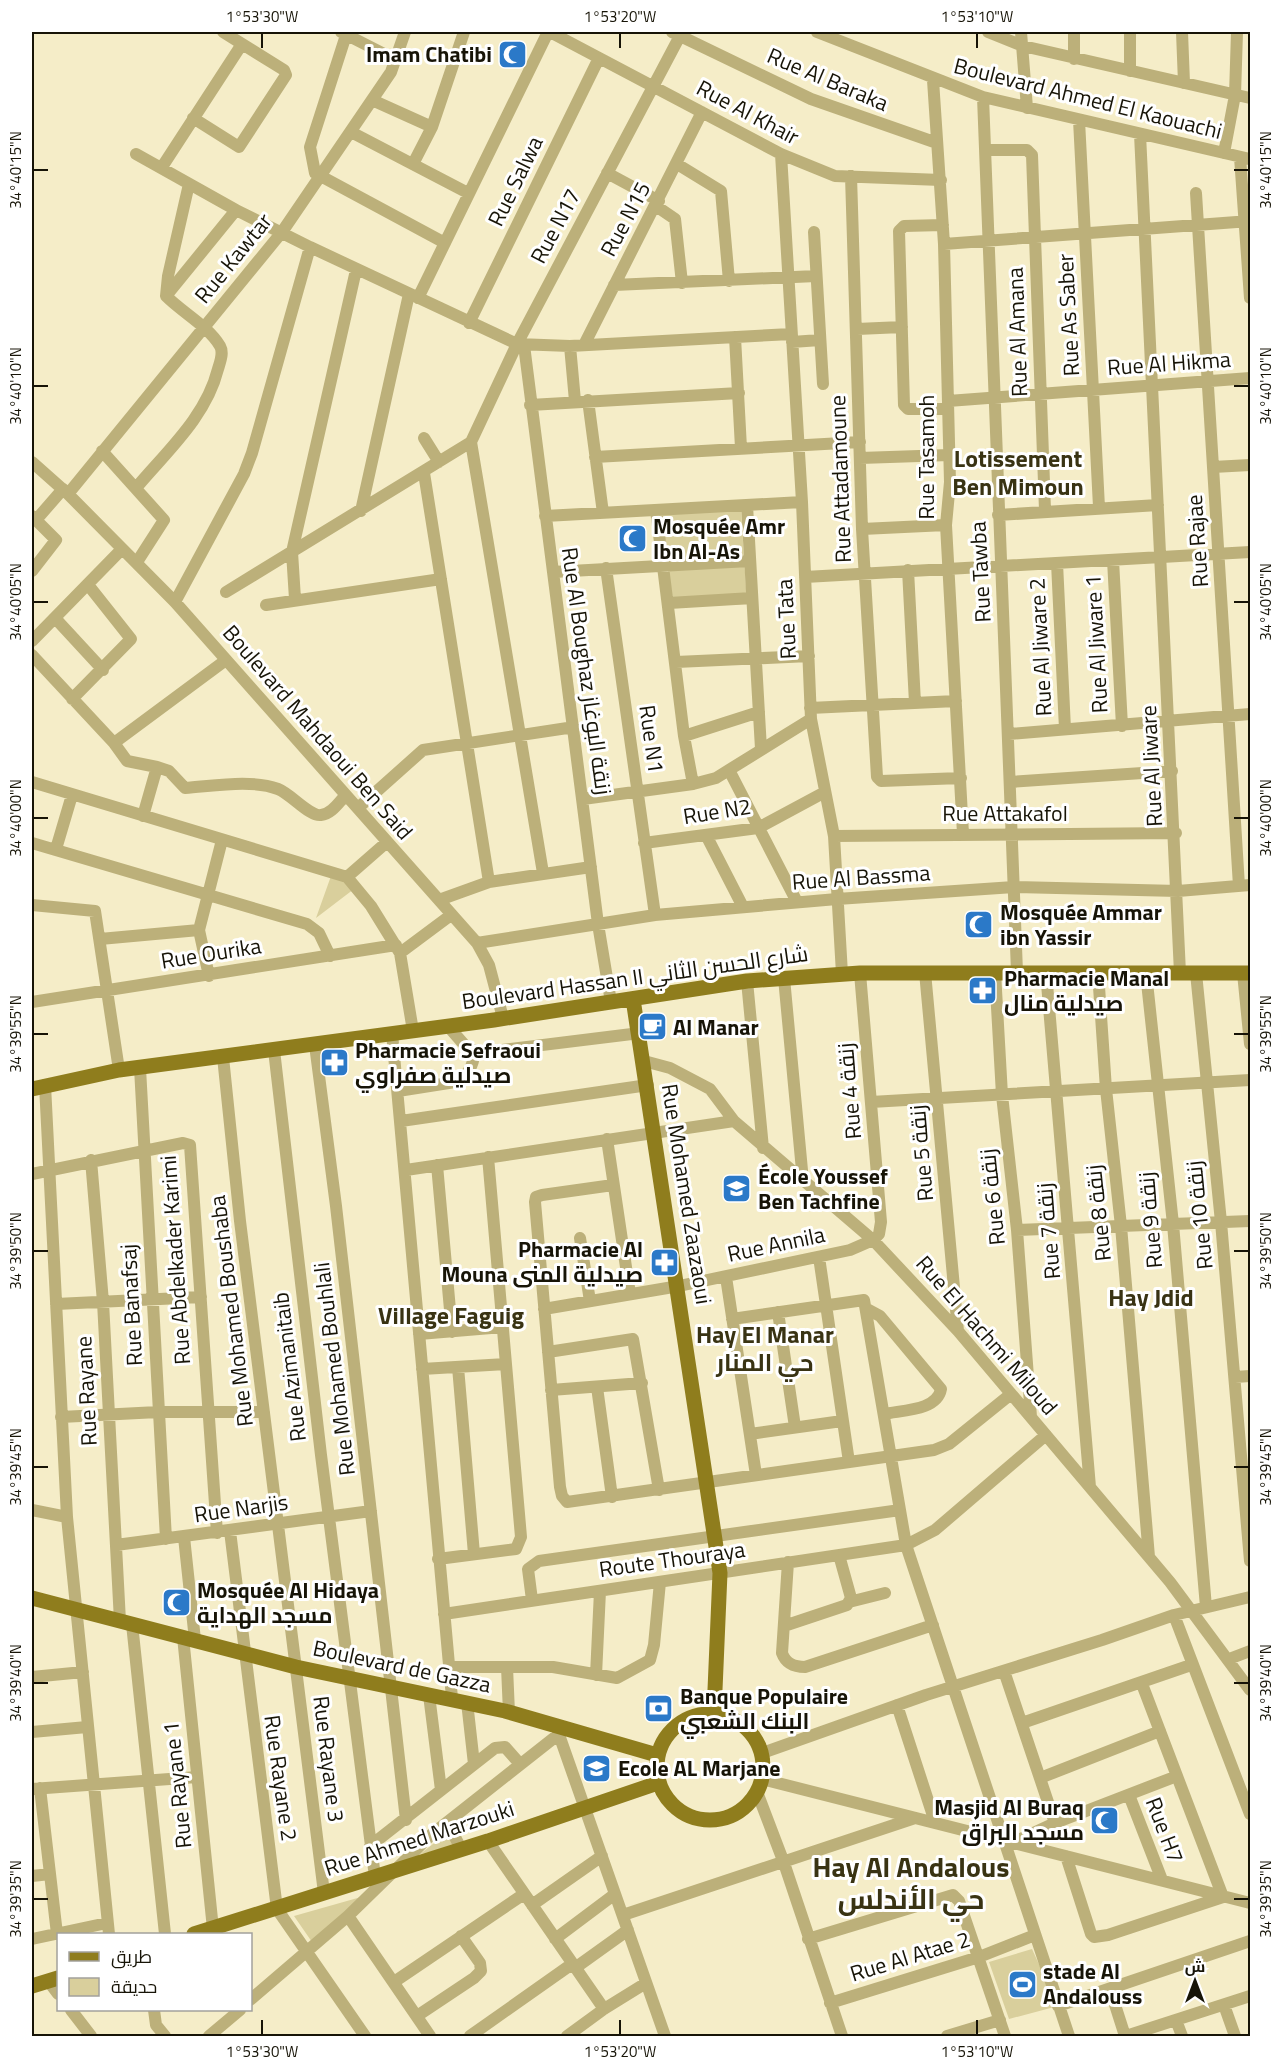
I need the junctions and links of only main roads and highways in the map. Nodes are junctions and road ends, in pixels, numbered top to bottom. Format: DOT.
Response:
graph roads {
  1 [pos="1247,973"];
  2 [pos="633,999"];
  3 [pos="38,1087"];
  4 [pos="32,1598"];
  5 [pos="714,1713"];
  6 [pos="657,1755"];
  7 [pos="658,1783"];
  8 [pos="200,1933"];
  1 -- 2 [label="main road, Boulevard Hassan II شارع الحسن الثاني"];
  2 -- 3 [label="main road, Boulevard Hassan II شارع الحسن الثاني"];
  2 -- 5 [label="main road, Rue Mohamed Zaazaoui"];
  4 -- 6 [label="main road, Boulevard de Gazza"];
  5 -- 6 [label="main road"];
  5 -- 7 [label="main road"];
  6 -- 7 [label="main road"];
  7 -- 8 [label="main road, Rue Ahmed Marzouki"];
}
